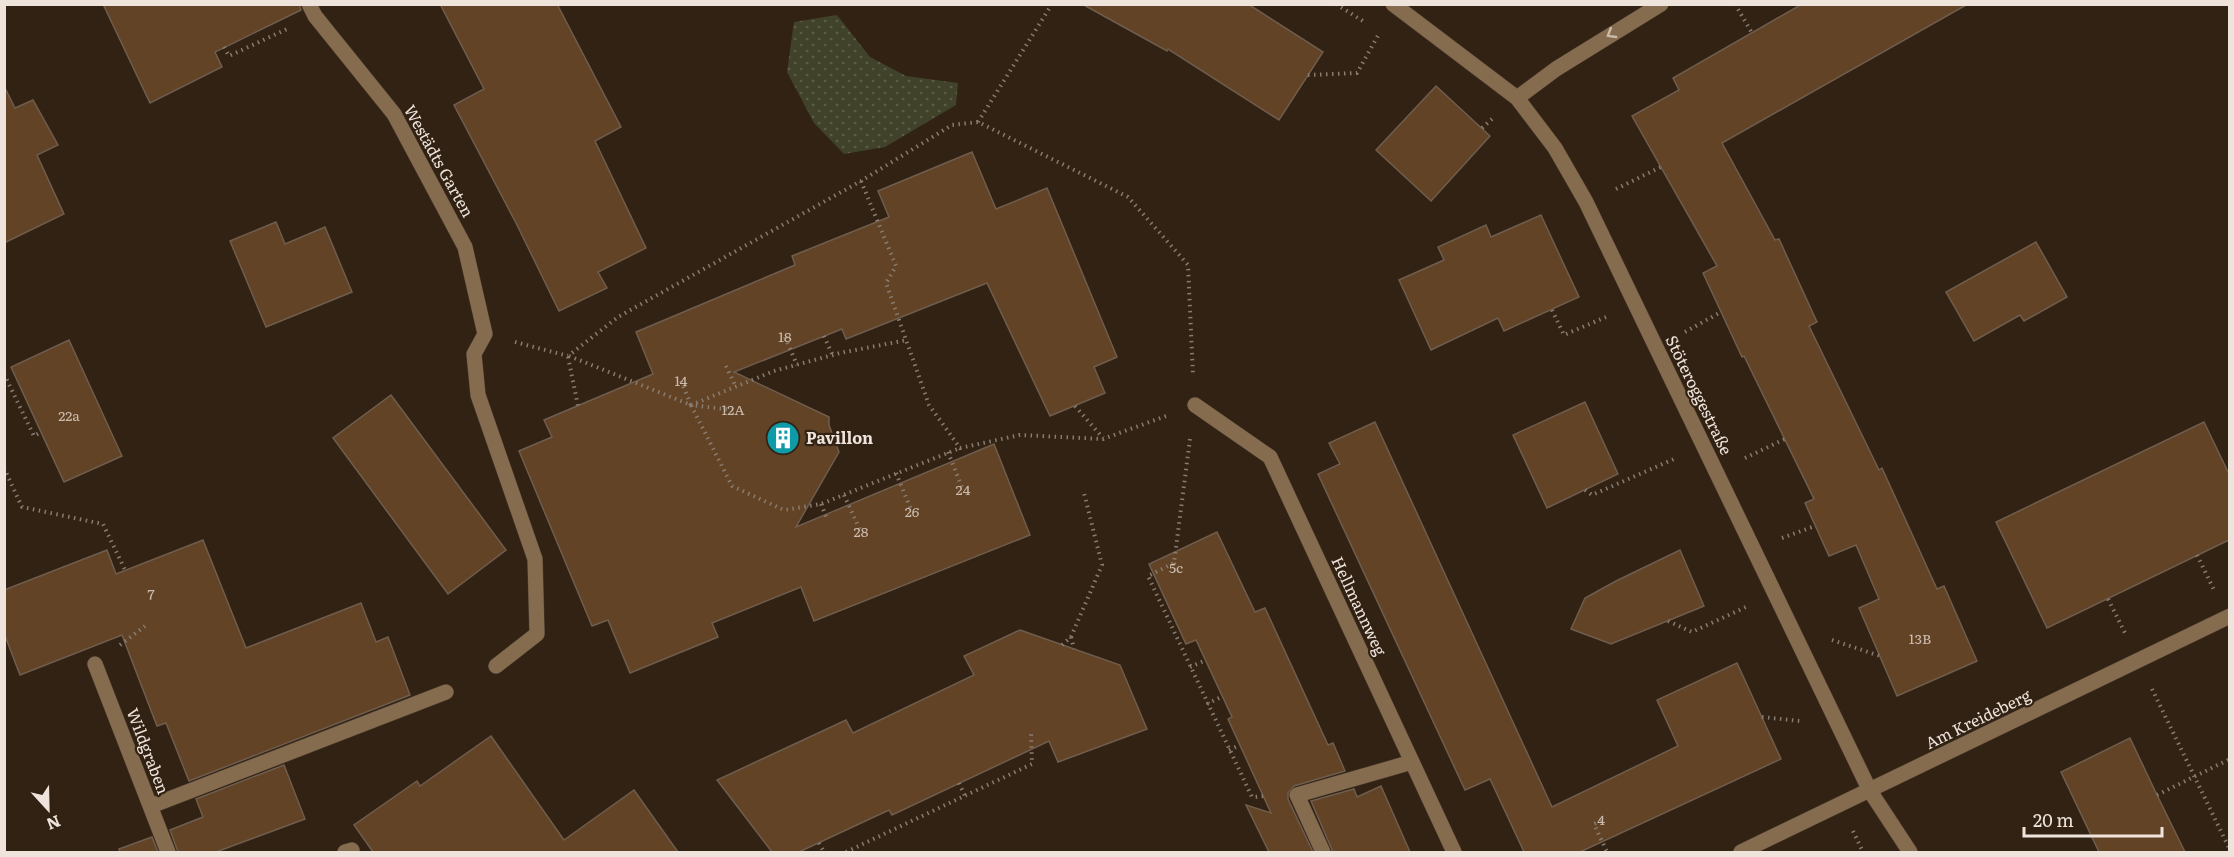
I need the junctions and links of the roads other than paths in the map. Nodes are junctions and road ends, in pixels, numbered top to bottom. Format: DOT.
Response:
graph roads {
  1 [pos="1661,4"];
  2 [pos="1394,5"];
  3 [pos="312,10"];
  4 [pos="1517,98"];
  5 [pos="1195,405"];
  6 [pos="2229,616"];
  7 [pos="95,664"];
  8 [pos="496,666"];
  9 [pos="446,692"];
  10 [pos="1412,762"];
  11 [pos="1870,791"];
  12 [pos="151,806"];
  13 [pos="168,852"];
  14 [pos="1323,852"];
  15 [pos="1454,852"];
  16 [pos="1741,852"];
  17 [pos="1910,852"];
  1 -- 4 [label="street, one-way"];
  2 -- 4 [label="street, Stöteroggestraße"];
  3 -- 8 [label="street, Westädts Garten"];
  4 -- 11 [label="street, Stöteroggestraße"];
  5 -- 10 [label="street, Hellmannweg"];
  6 -- 11 [label="street, Am Kreideberg"];
  7 -- 12 [label="street, Wildgraben"];
  9 -- 12 [label="street"];
  10 -- 14 [label="street"];
  10 -- 15 [label="street, Hellmannweg"];
  11 -- 16 [label="street, Am Kreideberg"];
  11 -- 17 [label="street, Stöteroggestraße"];
  12 -- 13 [label="street, Wildgraben"];
}
